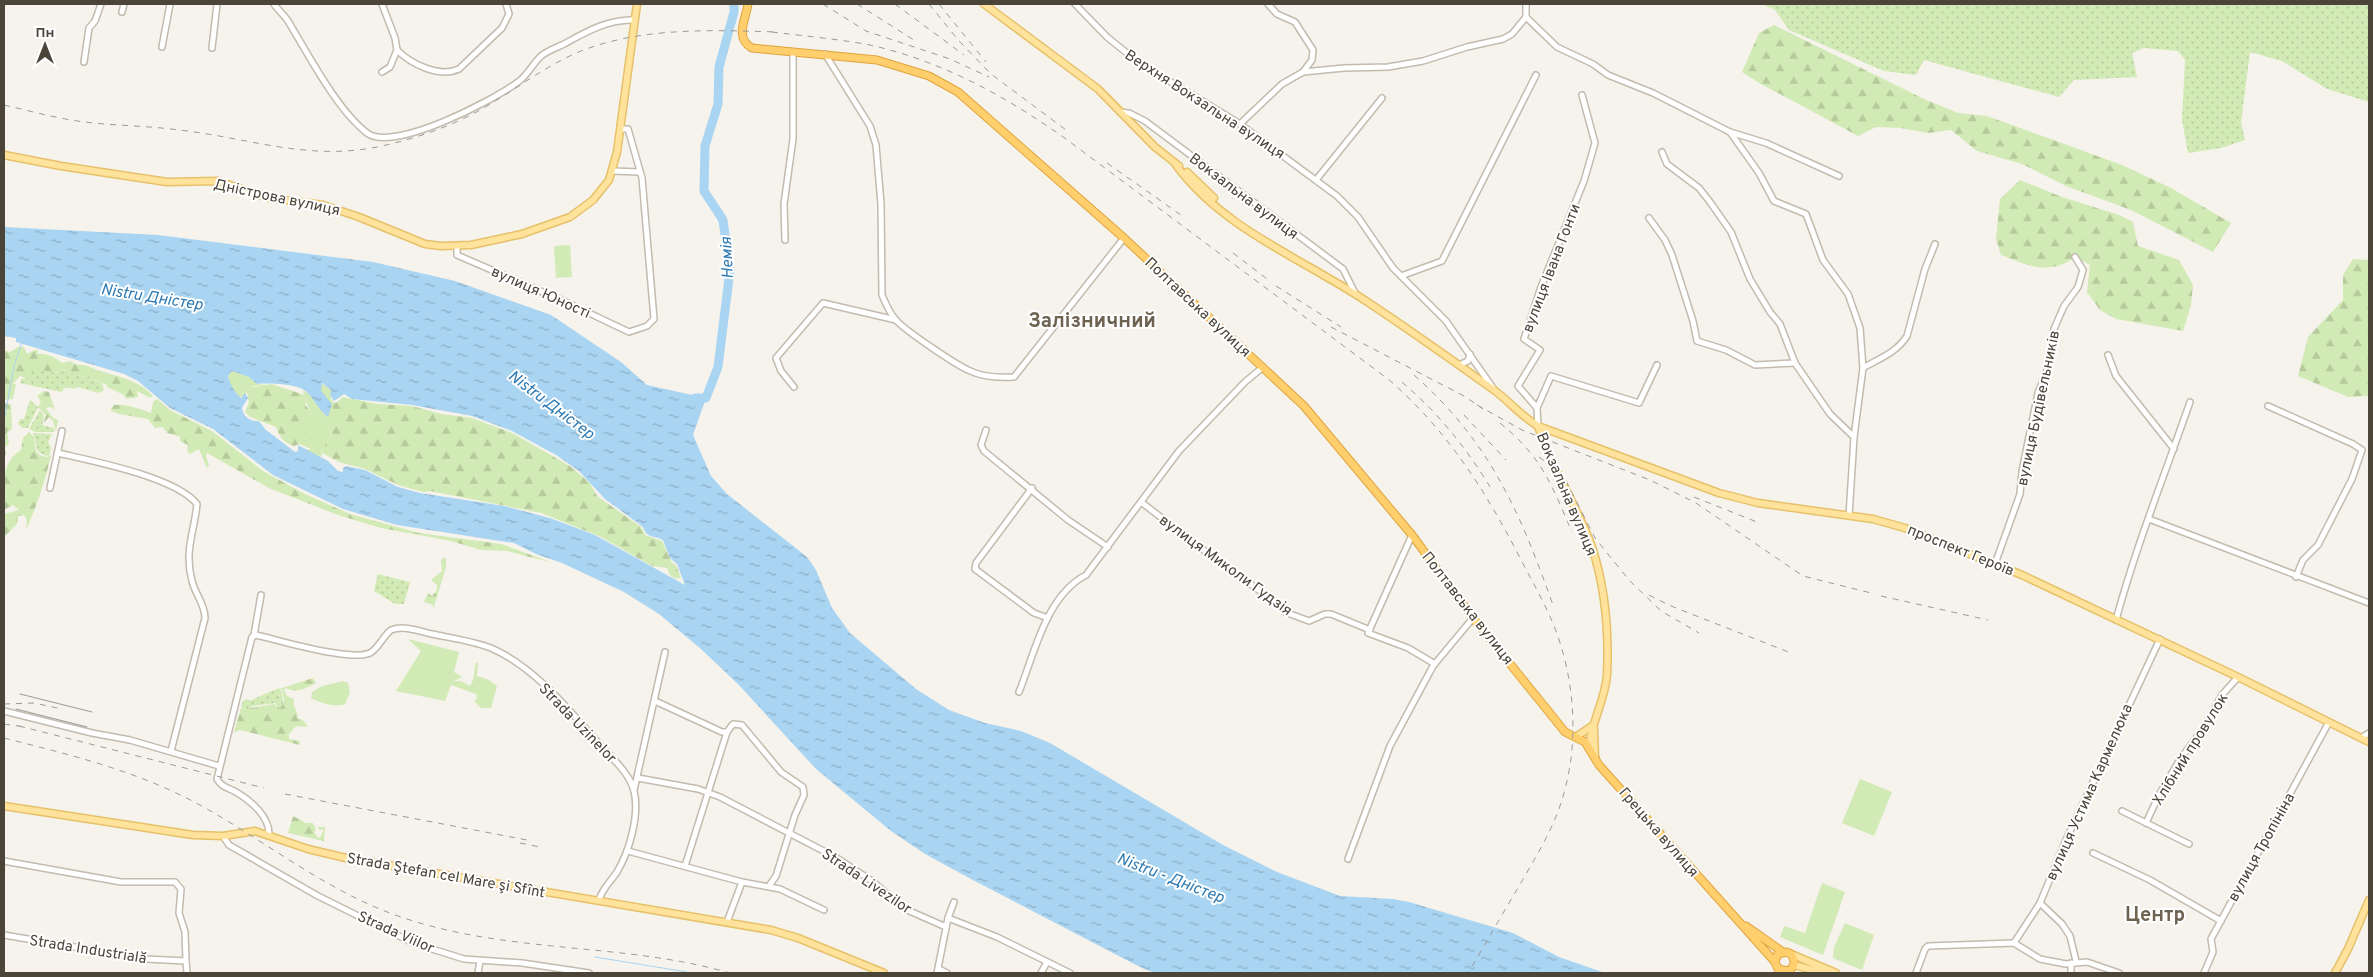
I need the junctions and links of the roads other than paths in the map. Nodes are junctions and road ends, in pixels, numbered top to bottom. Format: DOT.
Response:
graph roads {
  1 [pos="100,4"];
  2 [pos="124,4"];
  3 [pos="170,4"];
  4 [pos="217,4"];
  5 [pos="274,4"];
  6 [pos="382,4"];
  7 [pos="506,4"];
  8 [pos="636,4"];
  9 [pos="748,4"];
  10 [pos="984,4"];
  11 [pos="1075,4"];
  12 [pos="1268,4"];
  13 [pos="1526,4"];
  14 [pos="122,12"];
  15 [pos="1526,17"];
  16 [pos="634,20"];
  17 [pos="162,47"];
  18 [pos="212,48"];
  19 [pos="397,50"];
  20 [pos="793,52"];
  21 [pos="825,54"];
  22 [pos="84,62"];
  23 [pos="382,72"];
  24 [pos="1303,72"];
  25 [pos="1536,75"];
  26 [pos="1582,95"];
  27 [pos="1382,98"];
  28 [pos="1120,112"];
  29 [pos="1240,124"];
  30 [pos="620,129"];
  31 [pos="1730,132"];
  32 [pos="1662,152"];
  33 [pos="4,154"];
  34 [pos="612,171"];
  35 [pos="640,172"];
  36 [pos="1839,176"];
  37 [pos="1316,180"];
  38 [pos="1649,218"];
  39 [pos="1124,238"];
  40 [pos="785,240"];
  41 [pos="1935,244"];
  42 [pos="457,246"];
  43 [pos="2075,257"];
  44 [pos="1401,276"];
  45 [pos="1356,295"];
  46 [pos="896,320"];
  47 [pos="1470,354"];
  48 [pos="2108,355"];
  49 [pos="1795,363"];
  50 [pos="1459,366"];
  51 [pos="1657,366"];
  52 [pos="1263,367"];
  53 [pos="1863,368"];
  54 [pos="794,387"];
  55 [pos="1496,392"];
  56 [pos="2190,402"];
  57 [pos="2268,406"];
  58 [pos="1537,408"];
  59 [pos="1538,426"];
  60 [pos="986,430"];
  61 [pos="62,431"];
  62 [pos="1854,437"];
  63 [pos="2174,449"];
  64 [pos="58,453"];
  65 [pos="50,488"];
  66 [pos="1032,488"];
  67 [pos="1141,502"];
  68 [pos="1849,516"];
  69 [pos="2149,519"];
  70 [pos="1412,534"];
  71 [pos="1108,547"];
  72 [pos="1995,564"];
  73 [pos="2296,577"];
  74 [pos="261,595"];
  75 [pos="2369,603"];
  76 [pos="1048,618"];
  77 [pos="1473,618"];
  78 [pos="2116,620"];
  79 [pos="1369,632"];
  80 [pos="254,635"];
  81 [pos="2160,639"];
  82 [pos="665,652"];
  83 [pos="1435,664"];
  84 [pos="2238,677"];
  85 [pos="1019,692"];
  86 [pos="655,701"];
  87 [pos="4,711"];
  88 [pos="2329,722"];
  89 [pos="1594,725"];
  90 [pos="727,732"];
  91 [pos="2369,733"];
  92 [pos="1576,737"];
  93 [pos="2361,738"];
  94 [pos="2369,742"];
  95 [pos="1587,745"];
  96 [pos="171,751"];
  97 [pos="1595,758"];
  98 [pos="219,766"];
  99 [pos="638,778"];
  100 [pos="634,791"];
  101 [pos="708,792"];
  102 [pos="4,806"];
  103 [pos="2122,811"];
  104 [pos="2146,823"];
  105 [pos="269,834"];
  106 [pos="790,834"];
  107 [pos="224,836"];
  108 [pos="2189,844"];
  109 [pos="628,851"];
  110 [pos="2093,852"];
  111 [pos="1348,859"];
  112 [pos="4,861"];
  113 [pos="685,866"];
  114 [pos="742,882"];
  115 [pos="769,886"];
  116 [pos="599,900"];
  117 [pos="2369,900"];
  118 [pos="954,902"];
  119 [pos="2040,903"];
  120 [pos="824,910"];
  121 [pos="948,918"];
  122 [pos="1735,918"];
  123 [pos="2221,921"];
  124 [pos="726,922"];
  125 [pos="946,927"];
  126 [pos="4,935"];
  127 [pos="2014,943"];
  128 [pos="1783,952"];
  129 [pos="1791,954"];
  130 [pos="186,961"];
  131 [pos="480,961"];
  132 [pos="1047,962"];
  133 [pos="1775,962"];
  134 [pos="2074,962"];
  135 [pos="1794,968"];
  136 [pos="938,971"];
  137 [pos="1783,972"];
  138 [pos="187,973"];
  139 [pos="478,973"];
  140 [pos="589,973"];
  141 [pos="884,973"];
  142 [pos="947,973"];
  143 [pos="1041,973"];
  144 [pos="1070,973"];
  145 [pos="1824,973"];
  146 [pos="1836,973"];
  147 [pos="1916,973"];
  148 [pos="2071,973"];
  149 [pos="2119,973"];
  150 [pos="2204,973"];
  151 [pos="2335,973"];
  1 -- 22 [label="street"];
  2 -- 14 [label="street"];
  3 -- 17 [label="street"];
  4 -- 18 [label="street"];
  5 -- 16 [label="street"];
  6 -- 19 [label="street"];
  7 -- 19 [label="street"];
  8 -- 16 [label="main road, вулиця Юності"];
  9 -- 20 [label="highway, Полтавська вулиця"];
  10 -- 28 [label="main road, Вокзальна вулиця"];
  11 -- 29 [label="street, Верхня Вокзальна вулиця"];
  12 -- 24 [label="street"];
  13 -- 15 [label="street"];
  15 -- 24 [label="street"];
  15 -- 31 [label="street"];
  16 -- 30 [label="main road, вулиця Юності"];
  19 -- 23 [label="street"];
  20 -- 21 [label="highway, Полтавська вулиця"];
  20 -- 40 [label="street"];
  21 -- 39 [label="highway, Полтавська вулиця"];
  21 -- 46 [label="street"];
  24 -- 29 [label="street"];
  25 -- 44 [label="street"];
  26 -- 58 [label="street, вулиця Івана Гонти"];
  27 -- 37 [label="street"];
  28 -- 45 [label="main road, Вокзальна вулиця"];
  28 -- 45 [label="street, Вокзальна вулиця"];
  29 -- 37 [label="street, Верхня Вокзальна вулиця"];
  30 -- 34 [label="main road, вулиця Юності"];
  30 -- 35 [label="street, вулиця Юності"];
  31 -- 36 [label="street"];
  31 -- 53 [label="street"];
  32 -- 49 [label="street"];
  33 -- 42 [label="main road, Дністрова вулиця"];
  34 -- 35 [label="street"];
  34 -- 42 [label="main road, вулиця Юності"];
  35 -- 42 [label="street, вулиця Юності"];
  37 -- 44 [label="street, Верхня Вокзальна вулиця"];
  38 -- 49 [label="street"];
  39 -- 46 [label="street"];
  39 -- 52 [label="highway, Полтавська вулиця"];
  41 -- 53 [label="street"];
  43 -- 72 [label="street, вулиця Будівельників"];
  44 -- 47 [label="street, Верхня Вокзальна вулиця"];
  45 -- 50 [label="main road, Вокзальна вулиця"];
  46 -- 54 [label="street"];
  47 -- 50 [label="street"];
  47 -- 55 [label="street, Верхня Вокзальна вулиця"];
  48 -- 63 [label="street"];
  49 -- 62 [label="street"];
  50 -- 55 [label="main road, Вокзальна вулиця"];
  51 -- 58 [label="street"];
  52 -- 67 [label="street"];
  52 -- 70 [label="highway, Полтавська вулиця"];
  53 -- 62 [label="street"];
  55 -- 59 [label="main road, Вокзальна вулиця"];
  56 -- 63 [label="street"];
  57 -- 73 [label="street"];
  58 -- 59 [label="street"];
  59 -- 68 [label="main road, проспект Героїв"];
  59 -- 89 [label="main road, Вокзальна вулиця"];
  60 -- 66 [label="street"];
  61 -- 64 [label="street"];
  62 -- 68 [label="street"];
  63 -- 69 [label="street"];
  64 -- 65 [label="street"];
  64 -- 96 [label="street"];
  66 -- 71 [label="street"];
  66 -- 76 [label="street"];
  67 -- 71 [label="street"];
  67 -- 79 [label="street, вулиця Миколи Гудзія"];
  68 -- 72 [label="main road, проспект Героїв"];
  69 -- 73 [label="street"];
  69 -- 78 [label="street"];
  70 -- 77 [label="highway, Полтавська вулиця"];
  70 -- 79 [label="street"];
  71 -- 76 [label="street"];
  72 -- 78 [label="main road, проспект Героїв"];
  73 -- 75 [label="street"];
  74 -- 80 [label="street"];
  76 -- 85 [label="street"];
  77 -- 83 [label="street"];
  77 -- 92 [label="highway, Полтавська вулиця"];
  78 -- 81 [label="main road, проспект Героїв"];
  79 -- 83 [label="street, вулиця Миколи Гудзія"];
  80 -- 98 [label="street"];
  80 -- 100 [label="street, Strada Uzinelor"];
  81 -- 84 [label="main road, проспект Героїв"];
  81 -- 119 [label="street, вулиця Устима Кармелюка"];
  82 -- 86 [label="street"];
  83 -- 111 [label="street"];
  84 -- 88 [label="main road, проспект Героїв"];
  84 -- 104 [label="street, Хлібний провулок"];
  86 -- 90 [label="street"];
  86 -- 99 [label="street"];
  87 -- 96 [label="street"];
  88 -- 93 [label="main road, проспект Героїв"];
  88 -- 123 [label="street, вулиця Тропініна"];
  89 -- 92 [label="main road"];
  89 -- 95 [label="main road, Вокзальна вулиця"];
  89 -- 97 [label="main road, Вокзальна вулиця"];
  90 -- 101 [label="street"];
  90 -- 106 [label="street"];
  91 -- 93 [label="street"];
  92 -- 95 [label="highway, Полтавська вулиця"];
  93 -- 94 [label="main road, проспект Героїв"];
  95 -- 97 [label="highway, Грецька вулиця"];
  96 -- 98 [label="street"];
  97 -- 122 [label="highway, Грецька вулиця"];
  98 -- 105 [label="street"];
  99 -- 100 [label="street"];
  99 -- 101 [label="street, Strada Livezilor"];
  100 -- 109 [label="street"];
  101 -- 106 [label="street, Strada Livezilor"];
  101 -- 113 [label="street"];
  102 -- 107 [label="main road, Strada Ştefan cel Mare şi Sfînt"];
  103 -- 104 [label="street, Хлібний провулок"];
  104 -- 108 [label="street, Хлібний провулок"];
  105 -- 107 [label="main road, Strada Ştefan cel Mare şi Sfînt"];
  105 -- 116 [label="main road, Strada Ştefan cel Mare şi Sfînt"];
  106 -- 115 [label="street"];
  106 -- 125 [label="street, Strada Livezilor"];
  107 -- 131 [label="street, Strada Viilor"];
  109 -- 113 [label="street"];
  109 -- 116 [label="street"];
  110 -- 123 [label="street"];
  112 -- 130 [label="street"];
  113 -- 114 [label="street"];
  114 -- 115 [label="street"];
  114 -- 124 [label="street"];
  115 -- 120 [label="street"];
  116 -- 124 [label="main road, Strada Ştefan cel Mare şi Sfînt"];
  117 -- 151 [label="main road"];
  118 -- 121 [label="street"];
  119 -- 127 [label="street, вулиця Устима Кармелюка"];
  119 -- 134 [label="street"];
  121 -- 125 [label="street"];
  121 -- 132 [label="street"];
  122 -- 128 [label="highway, Грецька вулиця"];
  122 -- 133 [label="highway, Грецька вулиця"];
  123 -- 150 [label="street, вулиця Тропініна"];
  124 -- 141 [label="main road, Strada Ştefan cel Mare şi Sfînt"];
  125 -- 136 [label="street"];
  126 -- 130 [label="street, Strada Industrială"];
  127 -- 134 [label="street"];
  127 -- 147 [label="street"];
  128 -- 129 [label="highway"];
  128 -- 133 [label="highway"];
  129 -- 135 [label="highway"];
  129 -- 146 [label="main road"];
  130 -- 138 [label="street"];
  131 -- 139 [label="street"];
  131 -- 140 [label="street, Strada Viilor"];
  132 -- 143 [label="street"];
  132 -- 144 [label="street"];
  133 -- 137 [label="highway"];
  134 -- 148 [label="street"];
  134 -- 149 [label="street"];
  135 -- 137 [label="highway"];
  135 -- 145 [label="main road"];
  136 -- 142 [label="street"];
}
